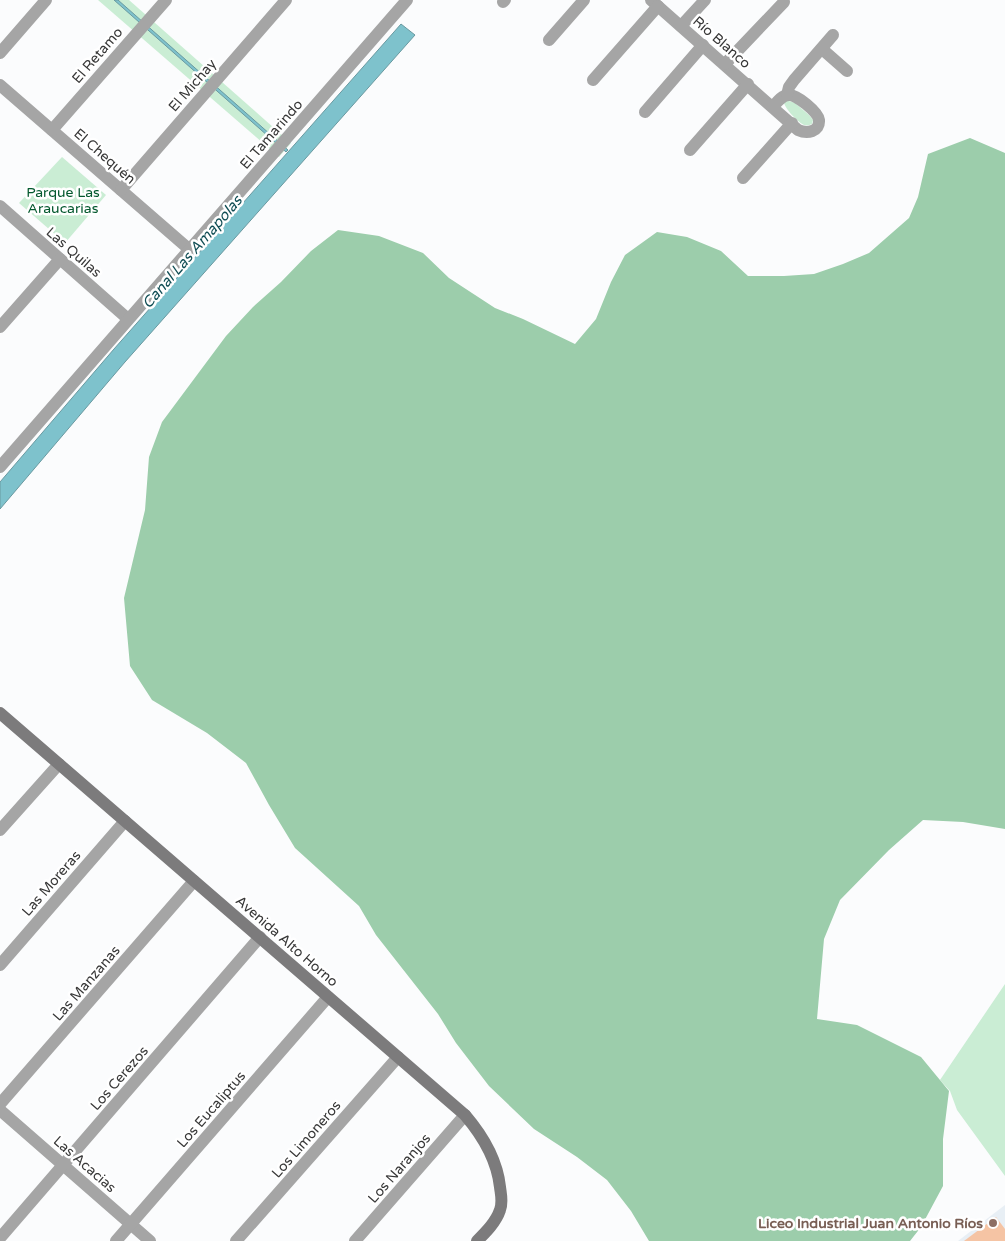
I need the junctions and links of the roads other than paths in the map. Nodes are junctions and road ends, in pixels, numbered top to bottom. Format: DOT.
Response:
graph roads {
  1 [pos="46,0"];
  2 [pos="166,0"];
  3 [pos="286,0"];
  4 [pos="407,0"];
  5 [pos="584,0"];
  6 [pos="705,0"];
  7 [pos="784,2"];
  8 [pos="654,3"];
  9 [pos="681,26"];
  10 [pos="833,36"];
  11 [pos="549,40"];
  12 [pos="703,45"];
  13 [pos="822,49"];
  14 [pos="0,53"];
  15 [pos="725,64"];
  16 [pos="847,72"];
  17 [pos="593,80"];
  18 [pos="748,84"];
  19 [pos="0,85"];
  20 [pos="786,95"];
  21 [pos="773,106"];
  22 [pos="645,112"];
  23 [pos="792,123"];
  24 [pos="52,130"];
  25 [pos="690,150"];
  26 [pos="743,178"];
  27 [pos="121,190"];
  28 [pos="0,206"];
  29 [pos="190,250"];
  30 [pos="60,259"];
  31 [pos="128,319"];
  32 [pos="0,327"];
  33 [pos="0,467"];
  34 [pos="0,713"];
  35 [pos="59,764"];
  36 [pos="125,821"];
  37 [pos="0,830"];
  38 [pos="194,881"];
  39 [pos="260,938"];
  40 [pos="0,965"];
  41 [pos="328,997"];
  42 [pos="398,1057"];
  43 [pos="0,1104"];
  44 [pos="0,1110"];
  45 [pos="465,1115"];
  46 [pos="63,1165"];
  47 [pos="131,1224"];
  48 [pos="0,1238"];
  49 [pos="116,1241"];
  50 [pos="150,1241"];
  51 [pos="236,1241"];
  52 [pos="355,1241"];
  53 [pos="477,1241"];
  1 -- 14 [label="street"];
  2 -- 24 [label="street, El Retamo"];
  3 -- 27 [label="street, El Michay"];
  4 -- 29 [label="street, El Tamarindo"];
  5 -- 11 [label="street"];
  6 -- 9 [label="street"];
  7 -- 15 [label="street"];
  8 -- 9 [label="street, Río Blanco"];
  8 -- 17 [label="street"];
  9 -- 12 [label="street, Río Blanco"];
  10 -- 13 [label="street"];
  12 -- 15 [label="street, Río Blanco"];
  12 -- 22 [label="street"];
  13 -- 16 [label="street"];
  13 -- 20 [label="street"];
  15 -- 18 [label="street, Río Blanco"];
  18 -- 21 [label="street, Río Blanco"];
  18 -- 25 [label="street"];
  19 -- 24 [label="street, El Chequén"];
  20 -- 21 [label="street"];
  20 -- 23 [label="street"];
  21 -- 23 [label="street, Río Blanco"];
  23 -- 26 [label="street"];
  24 -- 27 [label="street, El Chequén"];
  27 -- 29 [label="street, El Chequén"];
  28 -- 30 [label="street, Las Quilas"];
  29 -- 31 [label="street, El Tamarindo"];
  30 -- 31 [label="street, Las Quilas"];
  30 -- 32 [label="street"];
  31 -- 33 [label="street, El Tamarindo"];
  34 -- 35 [label="street, Avenida Alto Horno"];
  35 -- 36 [label="street, Avenida Alto Horno"];
  35 -- 37 [label="street"];
  36 -- 38 [label="street, Avenida Alto Horno"];
  36 -- 40 [label="street, Las Moreras"];
  38 -- 39 [label="street, Avenida Alto Horno"];
  38 -- 43 [label="street, Las Manzanas"];
  39 -- 41 [label="street, Avenida Alto Horno"];
  39 -- 46 [label="street, Los Cerezos"];
  41 -- 42 [label="street, Avenida Alto Horno"];
  41 -- 47 [label="street, Los Eucaliptus"];
  42 -- 45 [label="street, Avenida Alto Horno"];
  42 -- 51 [label="street, Los Limoneros"];
  44 -- 46 [label="street, Las Acacias"];
  45 -- 52 [label="street, Los Naranjos"];
  45 -- 53 [label="street, Avenida Alto Horno"];
  46 -- 47 [label="street, Las Acacias"];
  46 -- 48 [label="street, Los Cerezos"];
  47 -- 49 [label="street, Los Eucaliptus"];
  47 -- 50 [label="street, Las Acacias"];
}
